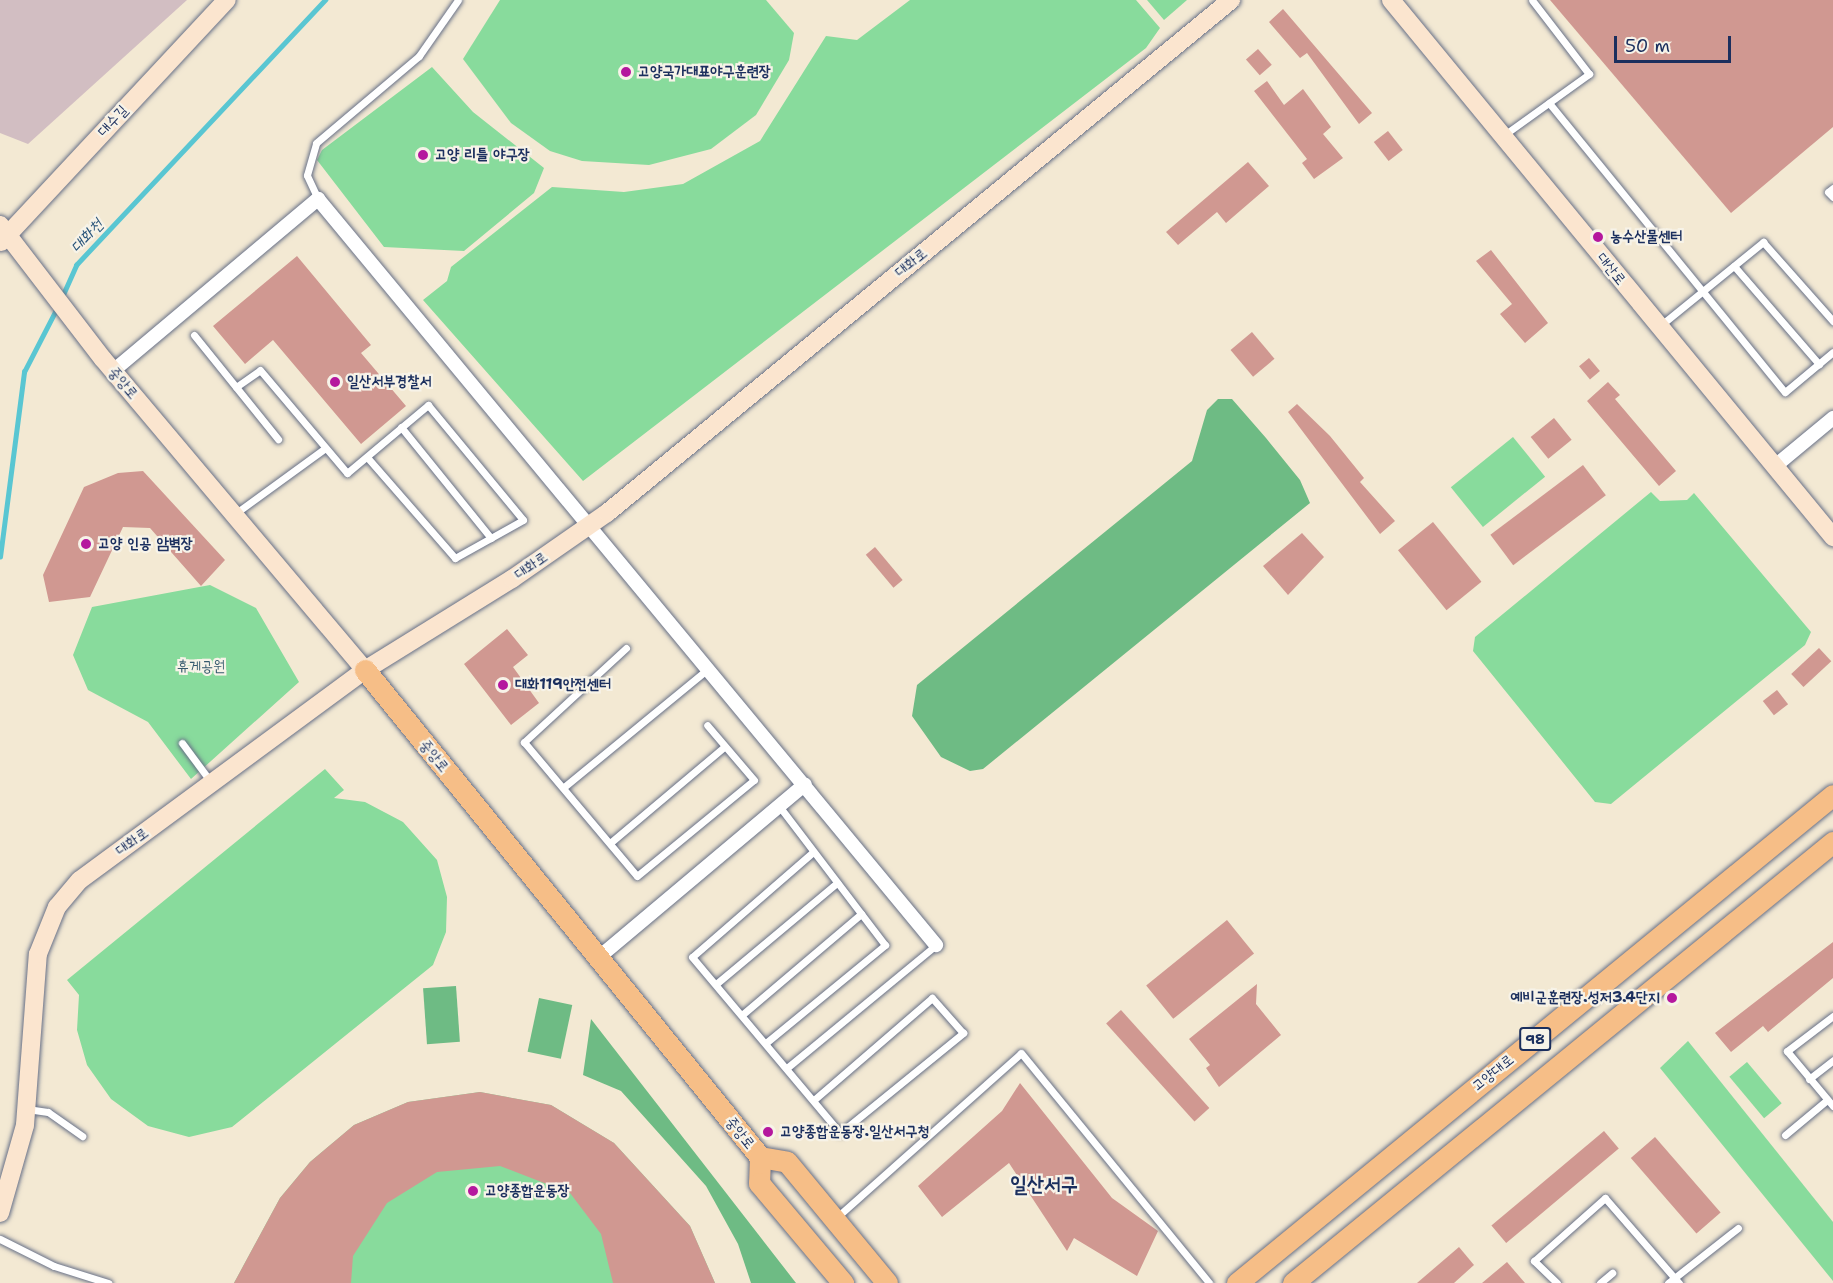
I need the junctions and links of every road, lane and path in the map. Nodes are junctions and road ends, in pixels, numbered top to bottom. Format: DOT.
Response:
graph roads {
  1 [pos="227,0"];
  2 [pos="458,0"];
  3 [pos="1231,0"];
  4 [pos="1391,0"];
  5 [pos="1532,0"];
  6 [pos="1549,103"];
  7 [pos="1503,137"];
  8 [pos="1833,188"];
  9 [pos="1833,197"];
  10 [pos="318,199"];
  11 [pos="6,237"];
  12 [pos="1734,266"];
  13 [pos="1701,293"];
  14 [pos="1833,321"];
  15 [pos="1659,327"];
  16 [pos="194,334"];
  17 [pos="1833,352"];
  18 [pos="1819,364"];
  19 [pos="108,365"];
  20 [pos="236,387"];
  21 [pos="1833,418"];
  22 [pos="401,427"];
  23 [pos="278,439"];
  24 [pos="324,449"];
  25 [pos="367,457"];
  26 [pos="1774,466"];
  27 [pos="234,514"];
  28 [pos="589,526"];
  29 [pos="1833,537"];
  30 [pos="491,538"];
  31 [pos="626,648"];
  32 [pos="709,668"];
  33 [pos="365,670"];
  34 [pos="707,724"];
  35 [pos="182,742"];
  36 [pos="725,746"];
  37 [pos="212,784"];
  38 [pos="805,784"];
  39 [pos="564,787"];
  40 [pos="1833,795"];
  41 [pos="780,806"];
  42 [pos="1833,842"];
  43 [pos="610,843"];
  44 [pos="813,852"];
  45 [pos="837,884"];
  46 [pos="861,914"];
  47 [pos="936,945"];
  48 [pos="598,958"];
  49 [pos="716,984"];
  50 [pos="743,1014"];
  51 [pos="1833,1016"];
  52 [pos="767,1042"];
  53 [pos="1833,1060"];
  54 [pos="788,1068"];
  55 [pos="1809,1079"];
  56 [pos="814,1100"];
  57 [pos="1827,1100"];
  58 [pos="1833,1106"];
  59 [pos="27,1109"];
  60 [pos="1785,1135"];
  61 [pos="82,1136"];
  62 [pos="760,1157"];
  63 [pos="0,1213"];
  64 [pos="835,1219"];
  65 [pos="1738,1228"];
  66 [pos="0,1239"];
  67 [pos="1612,1273"];
  68 [pos="1677,1280"];
  69 [pos="108,1283"];
  70 [pos="843,1283"];
  71 [pos="886,1283"];
  72 [pos="1209,1283"];
  73 [pos="1237,1283"];
  74 [pos="1293,1283"];
  75 [pos="1557,1283"];
  76 [pos="1600,1283"];
  77 [pos="1668,1283"];
  1 -- 11 [label="street, 대수길"];
  2 -- 10 [label="lane"];
  3 -- 28 [label="street, 대화로"];
  4 -- 7 [label="street, 대산로"];
  5 -- 6 [label="lane"];
  6 -- 7 [label="lane"];
  6 -- 13 [label="lane"];
  7 -- 15 [label="street, 대산로"];
  8 -- 9 [label="lane"];
  10 -- 19 [label="street"];
  10 -- 28 [label="street"];
  11 -- 19 [label="street, 중앙로"];
  12 -- 13 [label="lane"];
  12 -- 14 [label="lane"];
  12 -- 18 [label="lane"];
  13 -- 15 [label="lane"];
  13 -- 18 [label="lane"];
  15 -- 26 [label="street, 대산로"];
  16 -- 20 [label="lane"];
  17 -- 18 [label="lane"];
  19 -- 27 [label="street, 중앙로"];
  20 -- 23 [label="lane"];
  20 -- 24 [label="lane"];
  21 -- 26 [label="street"];
  22 -- 25 [label="lane"];
  22 -- 30 [label="lane"];
  22 -- 30 [label="lane"];
  24 -- 25 [label="lane"];
  24 -- 27 [label="lane"];
  25 -- 30 [label="lane"];
  26 -- 29 [label="street, 대산로"];
  27 -- 33 [label="street, 중앙로"];
  28 -- 32 [label="street"];
  28 -- 33 [label="street, 대화로"];
  31 -- 39 [label="lane"];
  32 -- 38 [label="street"];
  32 -- 39 [label="lane"];
  33 -- 37 [label="street, 대화로"];
  33 -- 48 [label="main road, 중앙로"];
  34 -- 36 [label="lane"];
  35 -- 37 [label="lane"];
  36 -- 43 [label="lane"];
  36 -- 43 [label="lane"];
  37 -- 59 [label="street, 대화로"];
  38 -- 41 [label="street"];
  38 -- 47 [label="street"];
  39 -- 43 [label="lane"];
  40 -- 73 [label="main road, 고양대로 / 98"];
  41 -- 44 [label="lane"];
  41 -- 48 [label="street"];
  42 -- 74 [label="main road, 98"];
  44 -- 45 [label="lane"];
  44 -- 49 [label="lane"];
  45 -- 46 [label="lane"];
  45 -- 49 [label="lane"];
  46 -- 50 [label="lane"];
  46 -- 52 [label="lane"];
  47 -- 54 [label="lane"];
  48 -- 62 [label="main road, 중앙로"];
  49 -- 50 [label="lane"];
  50 -- 52 [label="lane"];
  51 -- 55 [label="lane"];
  52 -- 54 [label="lane"];
  53 -- 55 [label="lane"];
  54 -- 56 [label="lane"];
  55 -- 57 [label="lane"];
  56 -- 56 [label="lane"];
  57 -- 58 [label="lane"];
  57 -- 60 [label="lane"];
  59 -- 61 [label="lane"];
  59 -- 63 [label="street, 대화로"];
  62 -- 64 [label="main road, 중앙로"];
  62 -- 70 [label="main road, 중앙로"];
  64 -- 71 [label="main road, 중앙로"];
  64 -- 72 [label="lane"];
  65 -- 68 [label="lane"];
  66 -- 69 [label="lane"];
  67 -- 76 [label="lane"];
  68 -- 75 [label="lane"];
  68 -- 77 [label="lane"];
}
